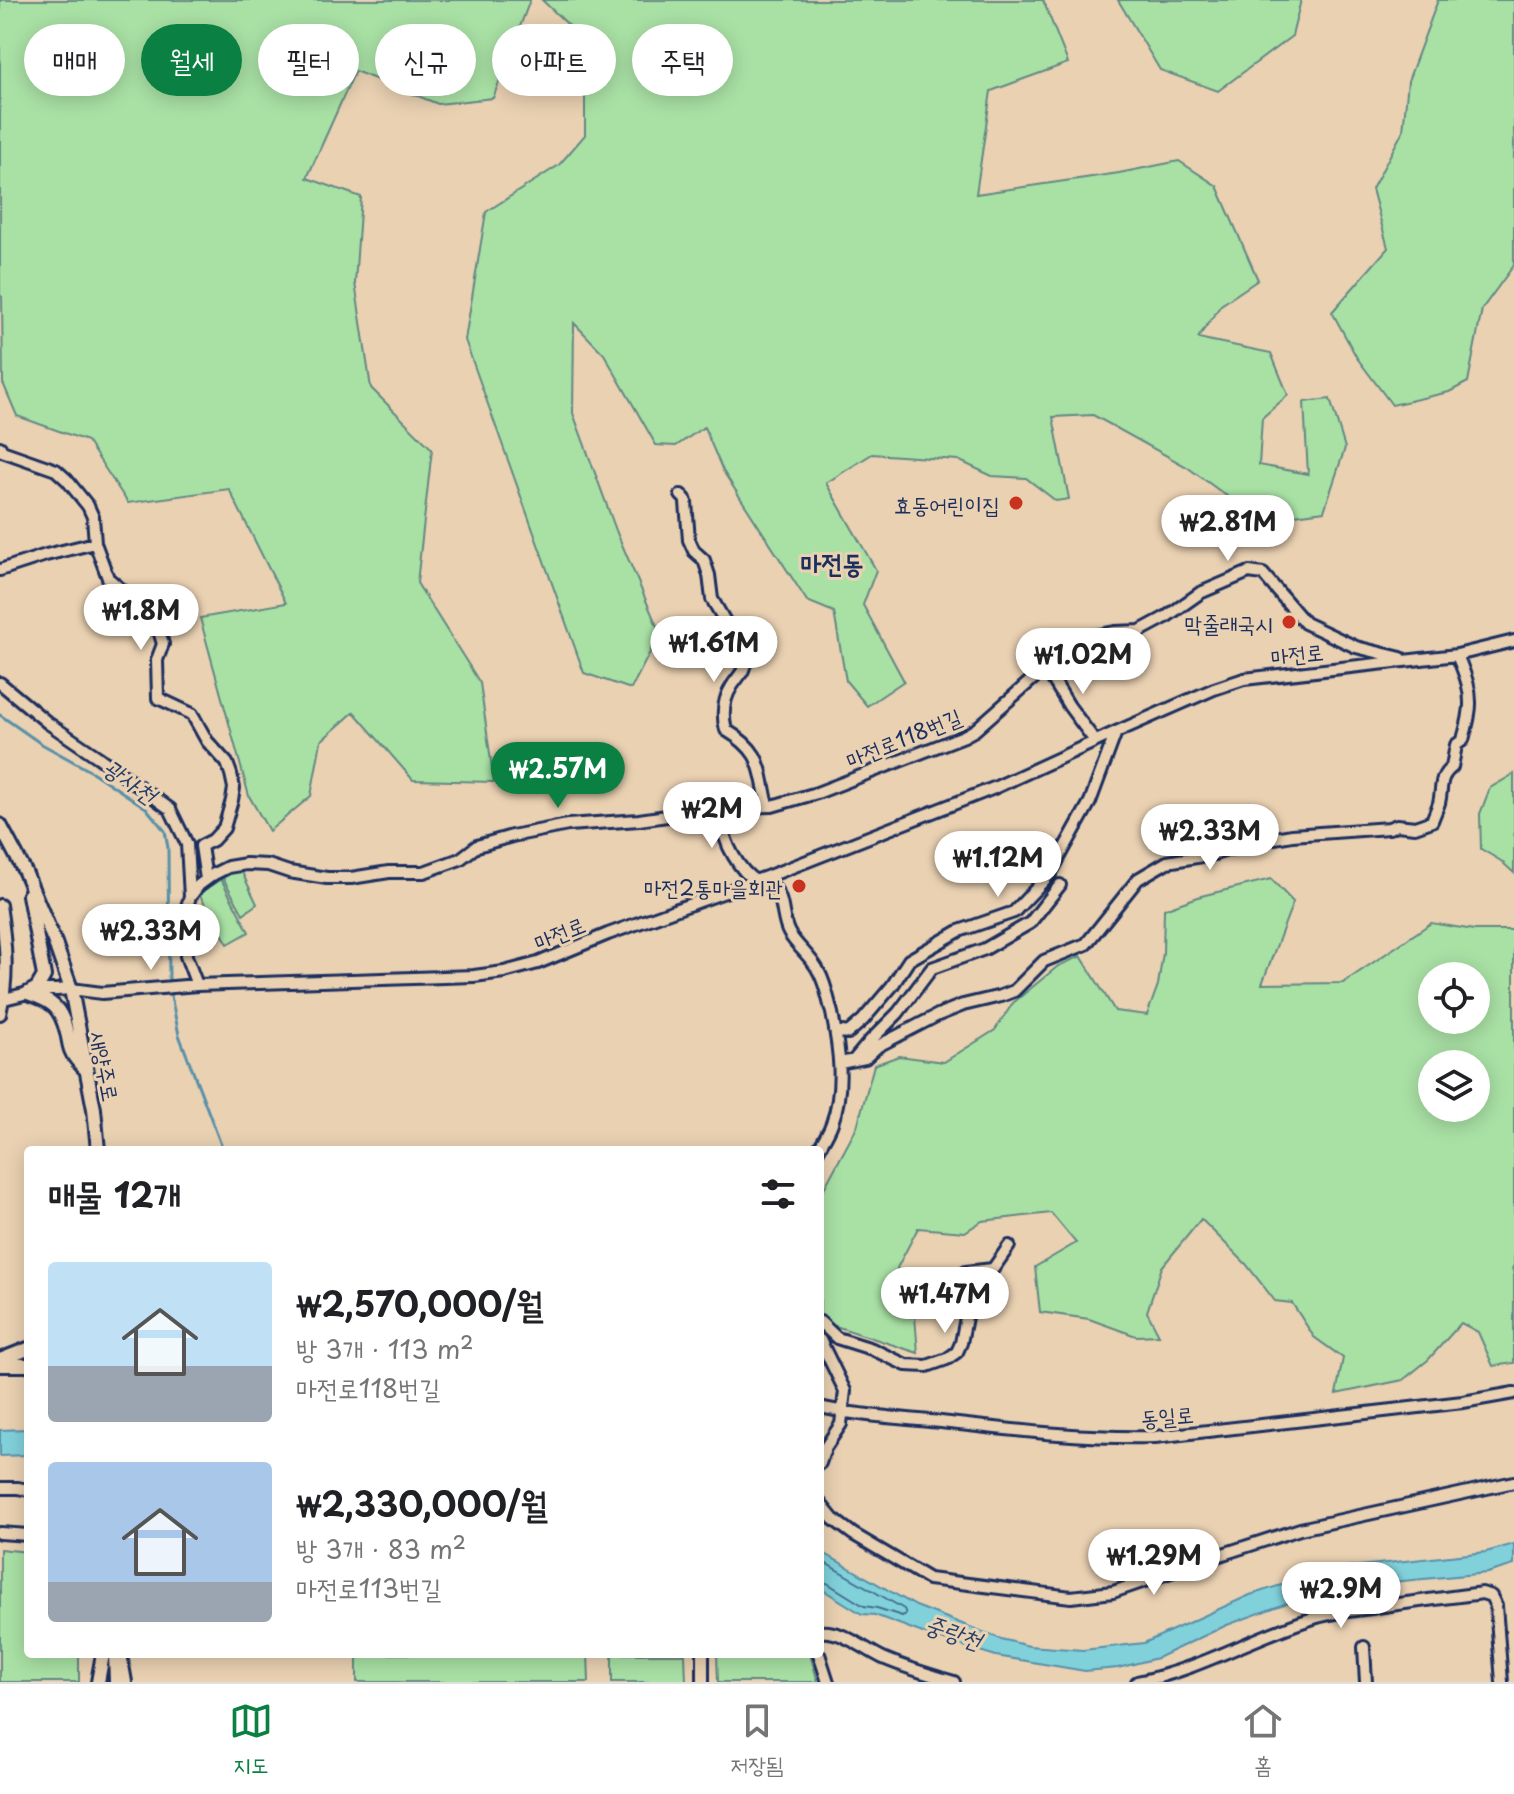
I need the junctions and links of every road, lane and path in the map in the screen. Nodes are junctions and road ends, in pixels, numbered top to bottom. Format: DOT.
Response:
graph roads {
  1 [pos="0,447"];
  2 [pos="681,495"];
  3 [pos="95,543"];
  4 [pos="0,570"];
  5 [pos="1514,641"];
  6 [pos="1457,655"];
  7 [pos="1410,661"];
  8 [pos="1046,668"];
  9 [pos="0,683"];
  10 [pos="1116,732"];
  11 [pos="1095,741"];
  12 [pos="768,806"];
  13 [pos="730,807"];
  14 [pos="0,825"];
  15 [pos="25,872"];
  16 [pos="206,879"];
  17 [pos="755,881"];
  18 [pos="1060,885"];
  19 [pos="190,897"];
  20 [pos="0,905"];
  21 [pos="193,985"];
  22 [pos="71,989"];
  23 [pos="28,993"];
  24 [pos="4,999"];
  25 [pos="0,1014"];
  26 [pos="835,1031"];
  27 [pos="854,1060"];
  28 [pos="840,1063"];
  29 [pos="86,1070"];
  30 [pos="98,1146"];
  31 [pos="820,1146"];
  32 [pos="1009,1246"];
  33 [pos="824,1326"];
  34 [pos="824,1348"];
  35 [pos="24,1351"];
  36 [pos="0,1362"];
  37 [pos="24,1366"];
  38 [pos="1514,1393"];
  39 [pos="824,1407"];
  40 [pos="843,1410"];
  41 [pos="824,1451"];
  42 [pos="1514,1482"];
  43 [pos="0,1488"];
  44 [pos="24,1488"];
  45 [pos="824,1508"];
  46 [pos="0,1533"];
  47 [pos="24,1535"];
  48 [pos="824,1632"];
  49 [pos="1364,1647"];
  50 [pos="102,1658"];
  51 [pos="117,1658"];
  52 [pos="118,1658"];
  53 [pos="703,1658"];
  54 [pos="820,1658"];
  55 [pos="98,1682"];
  56 [pos="115,1682"];
  57 [pos="125,1682"];
  58 [pos="703,1682"];
  59 [pos="828,1682"];
  60 [pos="954,1682"];
  61 [pos="1137,1682"];
  62 [pos="1366,1682"];
  63 [pos="1502,1682"];
  1 -- 3 [label="street"];
  2 -- 12 [label="street"];
  3 -- 4 [label="street"];
  3 -- 16 [label="street"];
  5 -- 6 [label="street, 마전로"];
  6 -- 7 [label="street, 마전로"];
  6 -- 27 [label="street"];
  7 -- 8 [label="street, 마전로118번길"];
  7 -- 10 [label="street, 마전로"];
  8 -- 11 [label="street"];
  8 -- 12 [label="street, 마전로118번길"];
  9 -- 19 [label="street"];
  10 -- 11 [label="street, 마전로"];
  10 -- 26 [label="street"];
  11 -- 17 [label="street, 마전로"];
  12 -- 13 [label="street, 마전로118번길"];
  13 -- 16 [label="street, 마전로118번길"];
  13 -- 17 [label="street"];
  14 -- 15 [label="main road"];
  15 -- 22 [label="main road, 새양주로"];
  15 -- 23 [label="main road"];
  16 -- 19 [label="street, 마전로118번길"];
  17 -- 21 [label="street, 마전로"];
  17 -- 26 [label="street"];
  18 -- 27 [label="street"];
  19 -- 21 [label="street"];
  20 -- 24 [label="street"];
  21 -- 22 [label="street, 마전로"];
  22 -- 23 [label="street, 마전로"];
  22 -- 29 [label="main road, 새양주로"];
  23 -- 24 [label="street, 마전로"];
  23 -- 29 [label="main road"];
  24 -- 25 [label="street"];
  26 -- 28 [label="street"];
  27 -- 28 [label="street"];
  28 -- 31 [label="street"];
  29 -- 30 [label="main road, 새양주로"];
  32 -- 33 [label="street"];
  34 -- 40 [label="street"];
  35 -- 36 [label="main road"];
  36 -- 37 [label="main road"];
  38 -- 40 [label="street, 동일로"];
  39 -- 40 [label="street, 동일로"];
  40 -- 41 [label="street"];
  42 -- 45 [label="street"];
  43 -- 44 [label="street"];
  46 -- 47 [label="street"];
  48 -- 60 [label="street"];
  49 -- 62 [label="street"];
  50 -- 55 [label="main road"];
  51 -- 56 [label="street"];
  52 -- 57 [label="main road"];
  53 -- 58 [label="street"];
  54 -- 59 [label="street"];
  61 -- 63 [label="street"];
}
